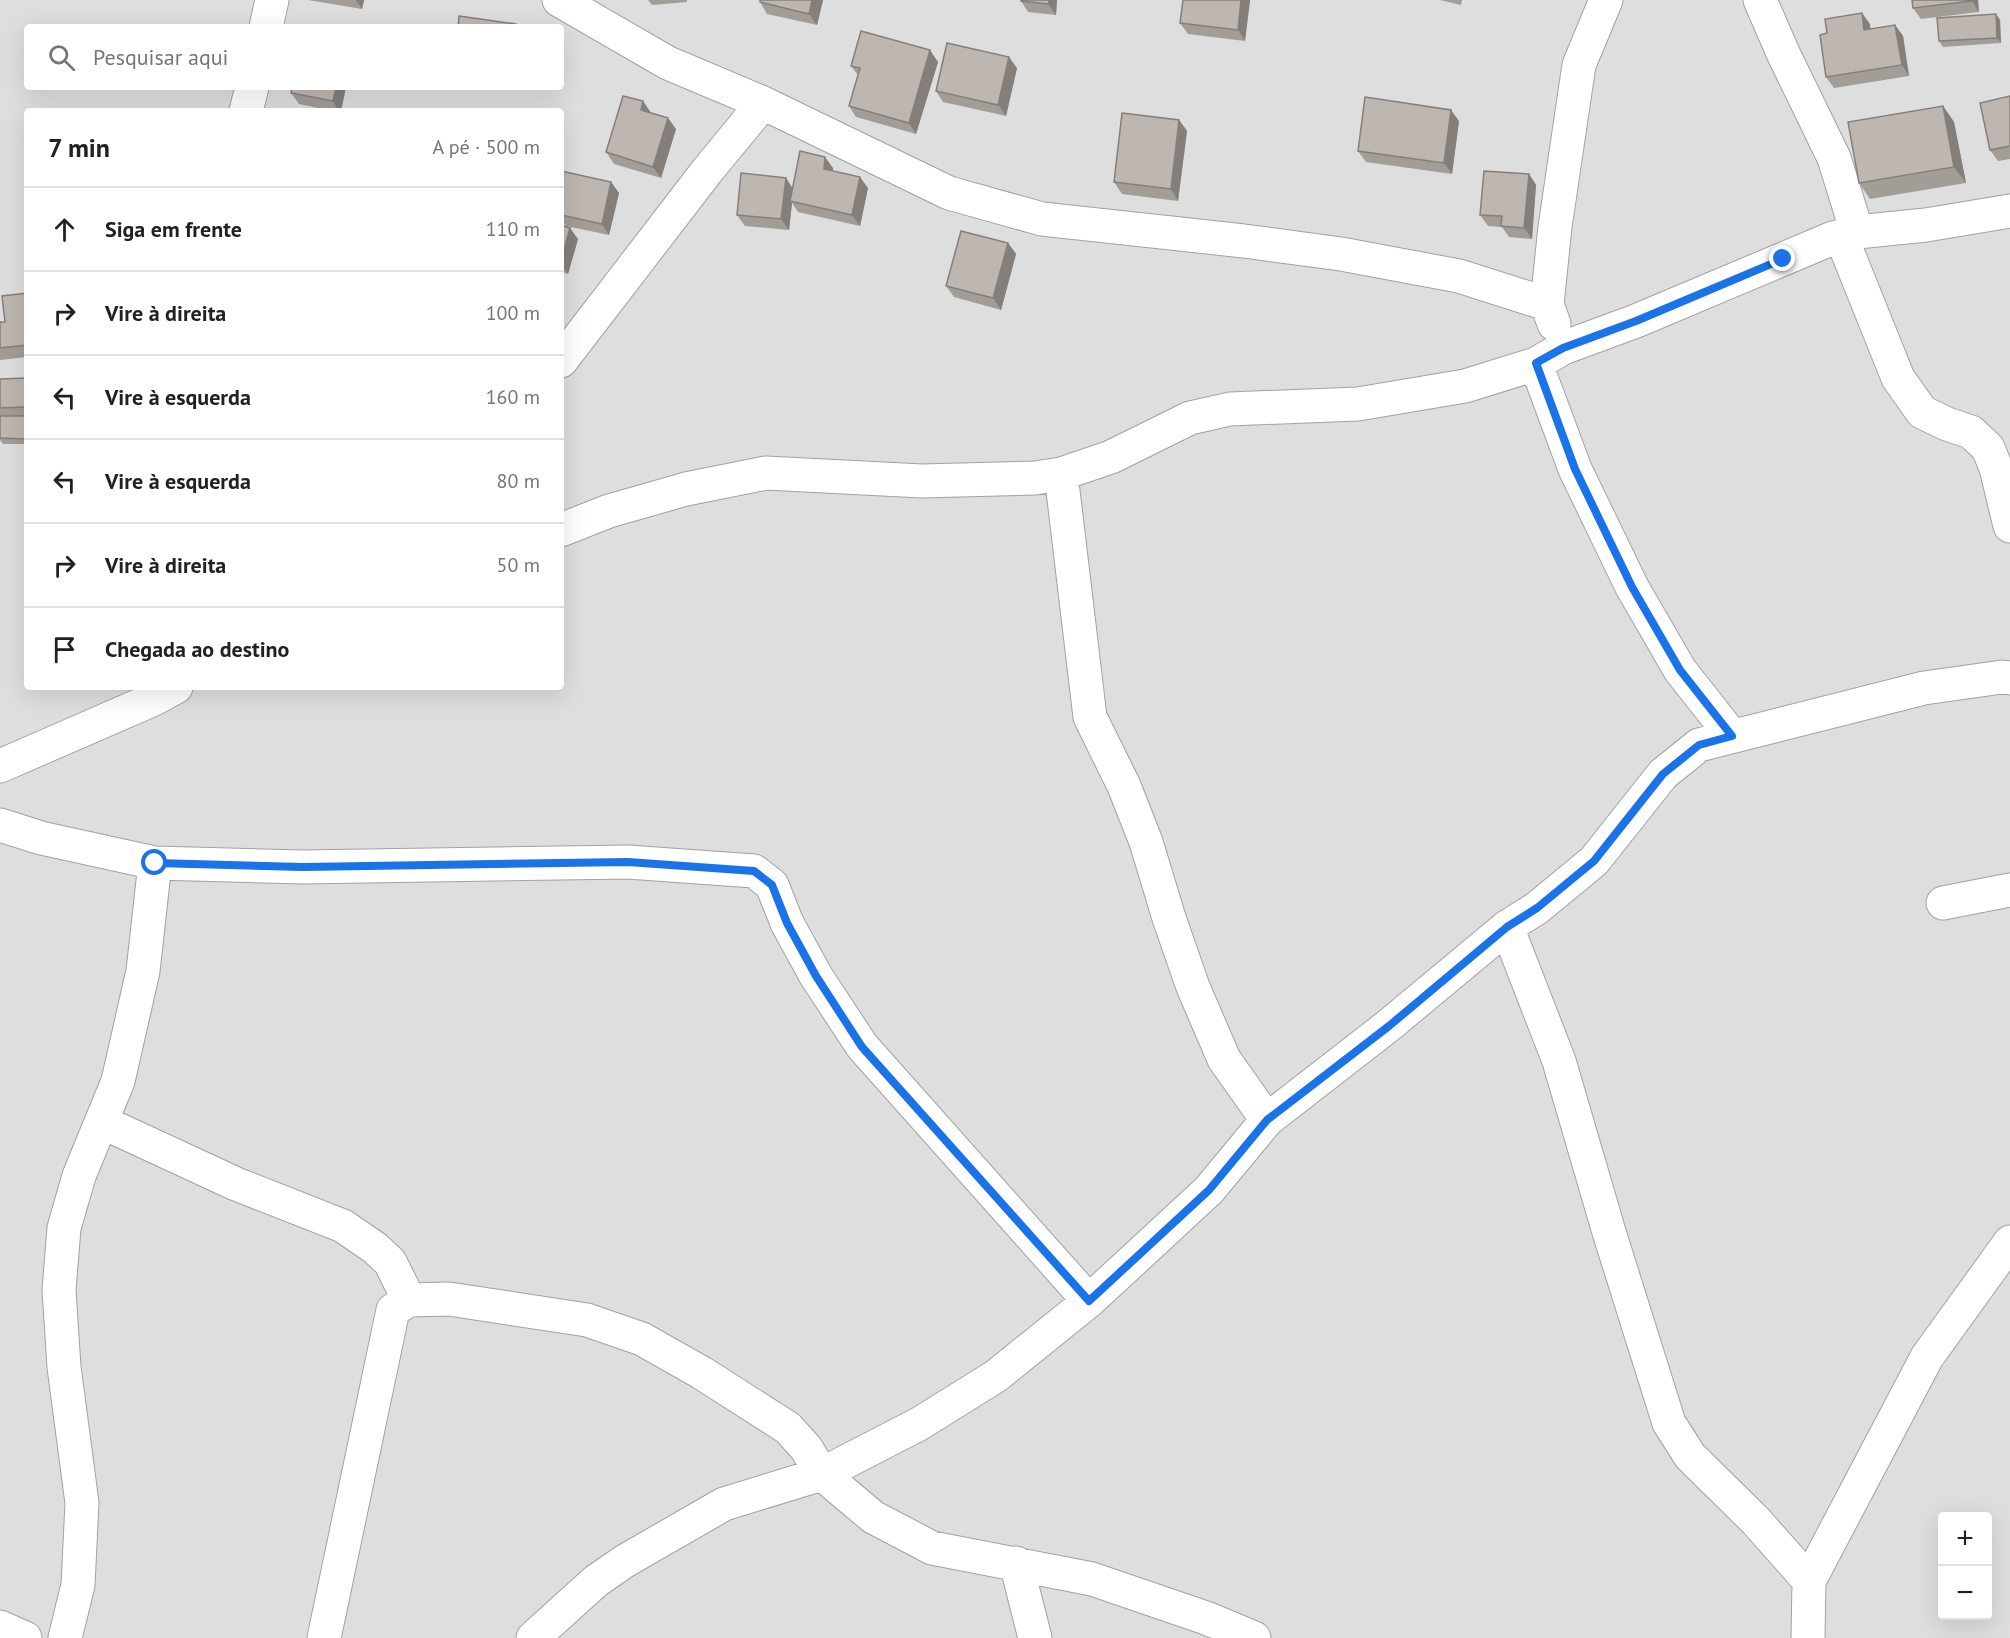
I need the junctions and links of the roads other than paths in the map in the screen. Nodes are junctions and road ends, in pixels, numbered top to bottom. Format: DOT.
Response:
graph roads {
  1 [pos="272,0"];
  2 [pos="559,0"];
  3 [pos="1606,0"];
  4 [pos="1761,0"];
  5 [pos="595,11"];
  6 [pos="267,24"];
  7 [pos="251,90"];
  8 [pos="763,103"];
  9 [pos="247,108"];
  10 [pos="2010,211"];
  11 [pos="1849,234"];
  12 [pos="1546,304"];
  13 [pos="1550,356"];
  14 [pos="564,357"];
  15 [pos="1061,474"];
  16 [pos="2010,526"];
  17 [pos="564,529"];
  18 [pos="2010,678"];
  19 [pos="170,690"];
  20 [pos="1732,736"];
  21 [pos="0,766"];
  22 [pos="0,825"];
  23 [pos="155,863"];
  24 [pos="2010,890"];
  25 [pos="1943,903"];
  26 [pos="1507,927"];
  27 [pos="1267,1120"];
  28 [pos="102,1122"];
  29 [pos="2010,1242"];
  30 [pos="409,1300"];
  31 [pos="1089,1301"];
  32 [pos="822,1474"];
  33 [pos="1016,1563"];
  34 [pos="1809,1581"];
  35 [pos="0,1627"];
  36 [pos="25,1638"];
  37 [pos="65,1638"];
  38 [pos="324,1638"];
  39 [pos="533,1638"];
  40 [pos="1035,1638"];
  41 [pos="1254,1638"];
  42 [pos="1808,1638"];
  1 -- 6 [label="street"];
  2 -- 5 [label="street"];
  3 -- 12 [label="street"];
  4 -- 11 [label="street"];
  5 -- 8 [label="street"];
  7 -- 9 [label="street"];
  8 -- 12 [label="street"];
  8 -- 14 [label="street"];
  10 -- 11 [label="street"];
  11 -- 13 [label="street"];
  11 -- 16 [label="street"];
  12 -- 13 [label="street"];
  13 -- 15 [label="street"];
  13 -- 20 [label="street"];
  15 -- 17 [label="street"];
  15 -- 27 [label="street"];
  18 -- 20 [label="street"];
  19 -- 21 [label="street"];
  20 -- 26 [label="street"];
  22 -- 23 [label="street"];
  23 -- 28 [label="street"];
  23 -- 31 [label="street"];
  24 -- 25 [label="street"];
  26 -- 27 [label="street"];
  26 -- 34 [label="street"];
  27 -- 31 [label="street"];
  28 -- 30 [label="street"];
  28 -- 37 [label="street"];
  29 -- 34 [label="street"];
  30 -- 32 [label="street"];
  30 -- 38 [label="street"];
  31 -- 32 [label="street"];
  32 -- 33 [label="street"];
  32 -- 39 [label="street"];
  33 -- 40 [label="street"];
  33 -- 41 [label="street"];
  34 -- 42 [label="street"];
  35 -- 36 [label="street"];
}
